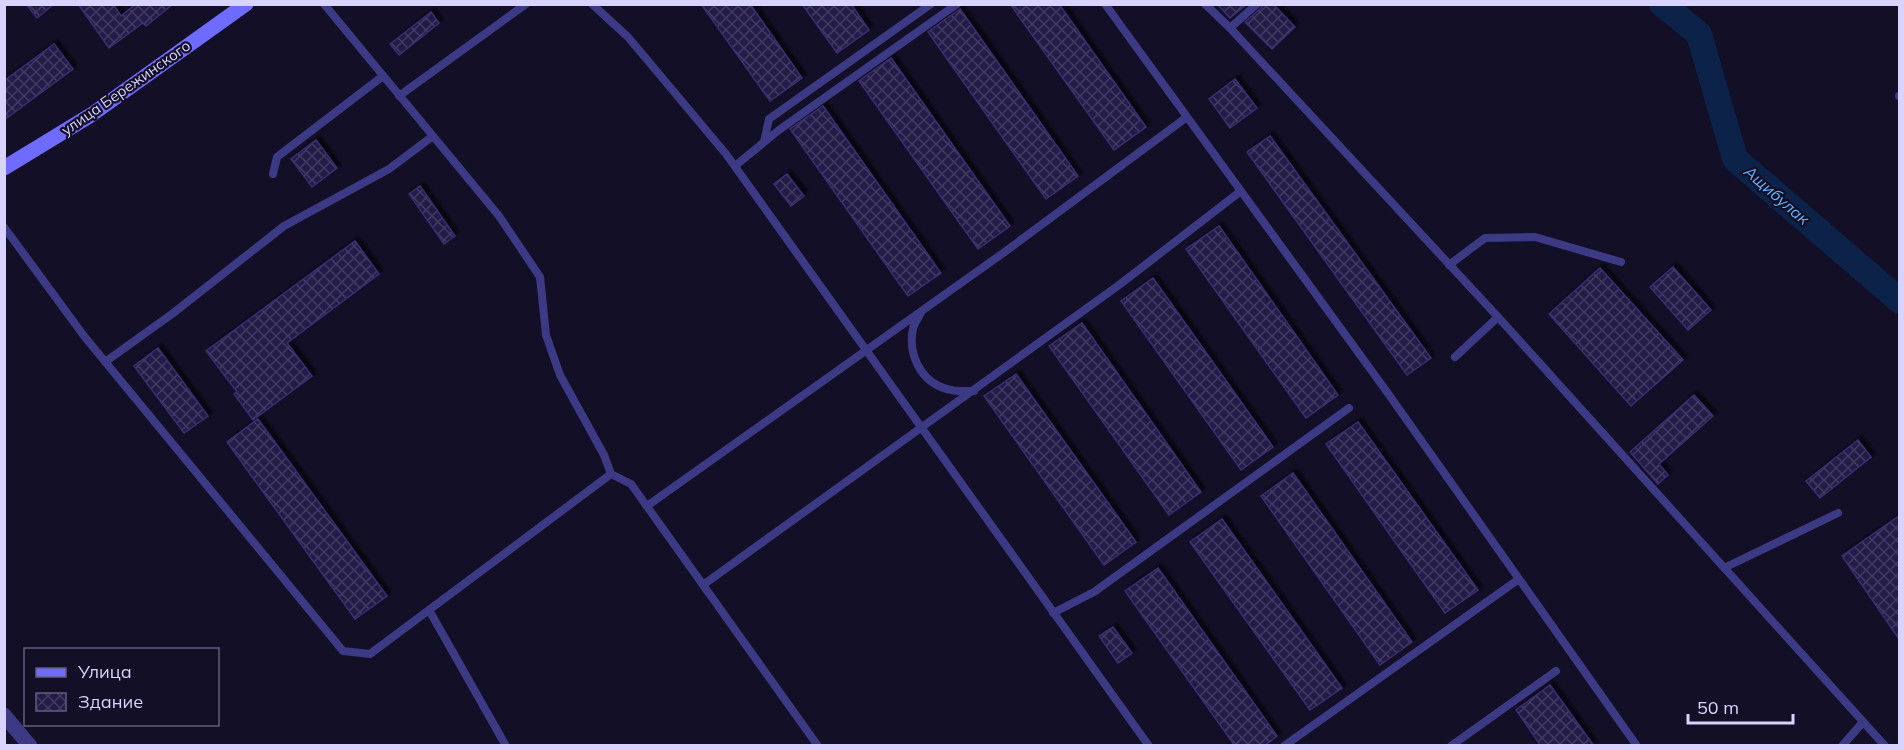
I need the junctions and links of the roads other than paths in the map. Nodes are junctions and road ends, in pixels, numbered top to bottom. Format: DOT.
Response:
graph roads {
  1 [pos="246,4"];
  2 [pos="324,4"];
  3 [pos="526,4"];
  4 [pos="592,4"];
  5 [pos="931,4"];
  6 [pos="957,4"];
  7 [pos="1105,4"];
  8 [pos="1205,4"];
  9 [pos="1257,4"];
  10 [pos="1230,28"];
  11 [pos="383,76"];
  12 [pos="399,96"];
  13 [pos="1187,117"];
  14 [pos="433,136"];
  15 [pos="764,142"];
  16 [pos="735,166"];
  17 [pos="4,168"];
  18 [pos="273,174"];
  19 [pos="1241,191"];
  20 [pos="4,227"];
  21 [pos="1621,262"];
  22 [pos="1449,265"];
  23 [pos="922,311"];
  24 [pos="1498,317"];
  25 [pos="867,350"];
  26 [pos="1455,357"];
  27 [pos="105,362"];
  28 [pos="974,391"];
  29 [pos="1349,408"];
  30 [pos="922,428"];
  31 [pos="611,474"];
  32 [pos="647,506"];
  33 [pos="1838,513"];
  34 [pos="1724,568"];
  35 [pos="1519,579"];
  36 [pos="703,585"];
  37 [pos="429,610"];
  38 [pos="1053,613"];
  39 [pos="1556,671"];
  40 [pos="4,715"];
  41 [pos="1863,722"];
  42 [pos="30,746"];
  43 [pos="506,746"];
  44 [pos="818,746"];
  45 [pos="1149,746"];
  46 [pos="1284,746"];
  47 [pos="1451,746"];
  48 [pos="1636,746"];
  49 [pos="1842,746"];
  50 [pos="1885,746"];
  1 -- 17 [label="main road, улица Бережинского"];
  2 -- 11 [label="lane"];
  3 -- 12 [label="lane"];
  4 -- 16 [label="lane"];
  5 -- 15 [label="lane"];
  6 -- 15 [label="lane"];
  7 -- 13 [label="lane"];
  8 -- 10 [label="lane"];
  9 -- 10 [label="lane"];
  10 -- 22 [label="lane"];
  11 -- 12 [label="lane"];
  11 -- 18 [label="lane"];
  12 -- 14 [label="lane"];
  13 -- 19 [label="lane"];
  13 -- 23 [label="lane"];
  14 -- 27 [label="lane"];
  14 -- 31 [label="lane"];
  15 -- 16 [label="lane"];
  16 -- 25 [label="lane"];
  19 -- 28 [label="lane"];
  19 -- 35 [label="lane"];
  20 -- 27 [label="lane"];
  21 -- 22 [label="lane"];
  22 -- 24 [label="lane"];
  23 -- 25 [label="lane"];
  23 -- 28 [label="lane"];
  24 -- 26 [label="lane"];
  24 -- 34 [label="lane"];
  25 -- 30 [label="lane"];
  25 -- 32 [label="lane"];
  27 -- 37 [label="lane"];
  28 -- 30 [label="lane"];
  29 -- 38 [label="lane"];
  30 -- 36 [label="lane"];
  30 -- 38 [label="lane"];
  31 -- 32 [label="lane"];
  31 -- 37 [label="lane"];
  32 -- 36 [label="lane"];
  33 -- 34 [label="lane"];
  34 -- 41 [label="lane"];
  35 -- 46 [label="lane"];
  35 -- 48 [label="lane"];
  36 -- 44 [label="lane"];
  37 -- 43 [label="lane"];
  38 -- 45 [label="lane"];
  39 -- 47 [label="lane"];
  40 -- 42 [label="street"];
  41 -- 49 [label="lane"];
  41 -- 50 [label="lane"];
}
